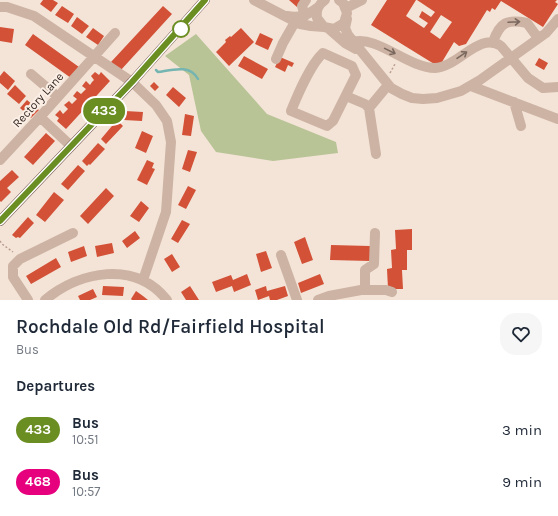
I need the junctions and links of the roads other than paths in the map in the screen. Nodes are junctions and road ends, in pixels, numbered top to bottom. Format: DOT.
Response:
graph roads {
  1 [pos="205,0"];
  2 [pos="255,0"];
  3 [pos="306,0"];
  4 [pos="325,0"];
  5 [pos="339,0"];
  6 [pos="362,0"];
  7 [pos="0,7"];
  8 [pos="317,8"];
  9 [pos="346,8"];
  10 [pos="305,16"];
  11 [pos="291,19"];
  12 [pos="346,19"];
  13 [pos="558,19"];
  14 [pos="326,28"];
  15 [pos="115,33"];
  16 [pos="538,38"];
  17 [pos="353,42"];
  18 [pos="493,42"];
  19 [pos="364,55"];
  20 [pos="94,57"];
  21 [pos="511,57"];
  22 [pos="276,59"];
  23 [pos="31,74"];
  24 [pos="132,82"];
  25 [pos="388,84"];
  26 [pos="471,86"];
  27 [pos="558,87"];
  28 [pos="346,96"];
  29 [pos="58,97"];
  30 [pos="514,102"];
  31 [pos="369,108"];
  32 [pos="40,118"];
  33 [pos="558,119"];
  34 [pos="521,126"];
  35 [pos="71,146"];
  36 [pos="376,154"];
  37 [pos="0,160"];
  38 [pos="1,219"];
  39 [pos="73,233"];
  40 [pos="375,233"];
  41 [pos="281,255"];
  42 [pos="142,280"];
  43 [pos="363,290"];
  44 [pos="392,292"];
  45 [pos="28,300"];
  46 [pos="45,300"];
  47 [pos="167,300"];
  48 [pos="297,300"];
  49 [pos="318,300"];
  1 -- 24 [label="main road"];
  2 -- 11 [label="street"];
  3 -- 10 [label="street"];
  4 -- 8 [label="street"];
  5 -- 9 [label="street"];
  6 -- 9 [label="street"];
  7 -- 20 [label="street"];
  8 -- 10 [label="street"];
  8 -- 14 [label="street"];
  9 -- 12 [label="street"];
  10 -- 11 [label="street"];
  11 -- 14 [label="street"];
  11 -- 22 [label="street"];
  12 -- 14 [label="street"];
  12 -- 17 [label="street"];
  13 -- 16 [label="street"];
  14 -- 19 [label="street"];
  15 -- 20 [label="street, Rectory Lane"];
  18 -- 16 [label="street, one-way"];
  16 -- 21 [label="street"];
  17 -- 18 [label="street, one-way"];
  17 -- 19 [label="street"];
  18 -- 21 [label="street"];
  19 -- 25 [label="street"];
  20 -- 24 [label="street"];
  20 -- 29 [label="street, Rectory Lane"];
  21 -- 26 [label="street"];
  21 -- 27 [label="street"];
  23 -- 29 [label="street"];
  24 -- 35 [label="main road"];
  24 -- 42 [label="street"];
  25 -- 26 [label="street"];
  25 -- 31 [label="street"];
  26 -- 30 [label="street"];
  28 -- 28 [label="street"];
  28 -- 31 [label="street"];
  29 -- 32 [label="street, Rectory Lane"];
  30 -- 33 [label="street"];
  30 -- 34 [label="street"];
  31 -- 36 [label="street"];
  32 -- 35 [label="street"];
  32 -- 37 [label="street, Rectory Lane"];
  35 -- 38 [label="main road"];
  39 -- 45 [label="street"];
  40 -- 43 [label="street"];
  41 -- 48 [label="street"];
  42 -- 46 [label="street"];
  42 -- 47 [label="street"];
  43 -- 44 [label="street"];
  43 -- 49 [label="street"];
}
